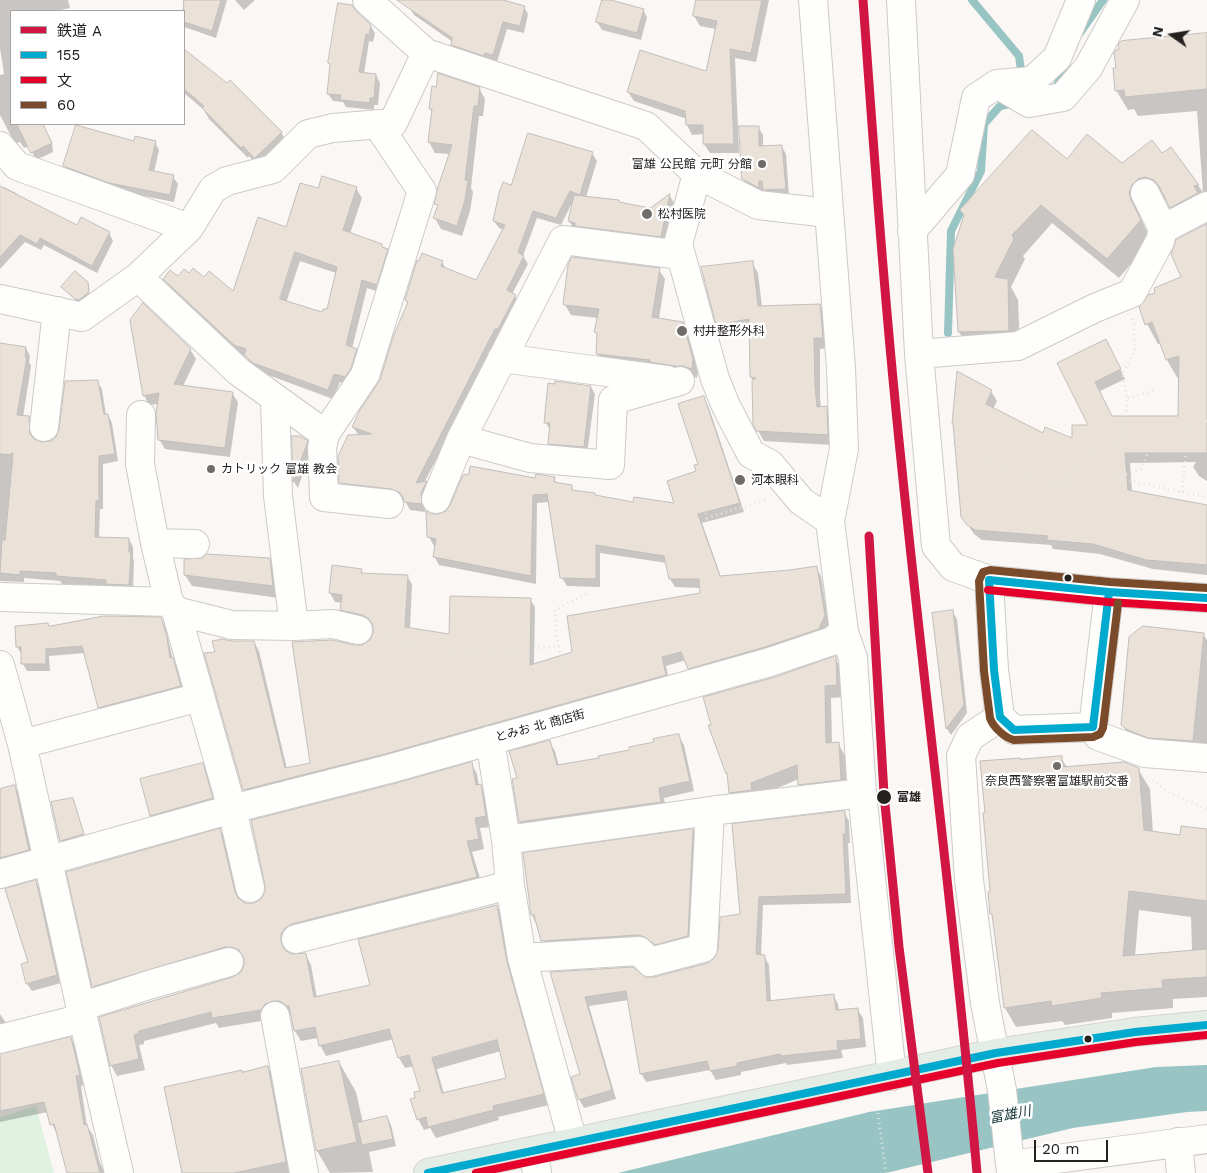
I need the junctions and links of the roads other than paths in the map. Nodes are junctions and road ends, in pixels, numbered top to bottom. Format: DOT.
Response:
graph roads {
  1 [pos="367,0"];
  2 [pos="813,0"];
  3 [pos="902,0"];
  4 [pos="1081,0"];
  5 [pos="1125,0"];
  6 [pos="426,53"];
  7 [pos="997,84"];
  8 [pos="377,124"];
  9 [pos="0,146"];
  10 [pos="697,174"];
  11 [pos="1145,193"];
  12 [pos="1207,206"];
  13 [pos="828,213"];
  14 [pos="189,228"];
  15 [pos="1163,228"];
  16 [pos="912,231"];
  17 [pos="681,255"];
  18 [pos="138,276"];
  19 [pos="0,299"];
  20 [pos="57,311"];
  21 [pos="919,354"];
  22 [pos="502,358"];
  23 [pos="715,379"];
  24 [pos="680,381"];
  25 [pos="275,399"];
  26 [pos="141,415"];
  27 [pos="44,427"];
  28 [pos="325,434"];
  29 [pos="461,439"];
  30 [pos="436,499"];
  31 [pos="389,504"];
  32 [pos="830,521"];
  33 [pos="155,543"];
  34 [pos="195,544"];
  35 [pos="989,580"];
  36 [pos="1109,592"];
  37 [pos="0,597"];
  38 [pos="1207,598"];
  39 [pos="172,607"];
  40 [pos="294,626"];
  41 [pos="358,630"];
  42 [pos="844,632"];
  43 [pos="0,665"];
  44 [pos="200,696"];
  45 [pos="1000,717"];
  46 [pos="1093,726"];
  47 [pos="490,740"];
  48 [pos="22,744"];
  49 [pos="1207,758"];
  50 [pos="862,793"];
  51 [pos="232,809"];
  52 [pos="710,811"];
  53 [pos="506,840"];
  54 [pos="48,861"];
  55 [pos="0,874"];
  56 [pos="510,885"];
  57 [pos="250,888"];
  58 [pos="296,939"];
  59 [pos="522,958"];
  60 [pos="229,962"];
  61 [pos="82,1012"];
  62 [pos="275,1016"];
  63 [pos="1207,1024"];
  64 [pos="0,1039"];
  65 [pos="996,1053"];
  66 [pos="892,1076"];
  67 [pos="1207,1139"];
  68 [pos="573,1142"];
  69 [pos="1178,1142"];
  70 [pos="535,1162"];
  71 [pos="1011,1165"];
  72 [pos="120,1173"];
  73 [pos="304,1173"];
  74 [pos="428,1173"];
  75 [pos="1181,1173"];
  1 -- 6 [label="street"];
  2 -- 13 [label="street"];
  3 -- 16 [label="street"];
  4 -- 7 [label="street"];
  5 -- 7 [label="street"];
  6 -- 8 [label="street"];
  6 -- 10 [label="street"];
  7 -- 16 [label="street"];
  8 -- 14 [label="street"];
  8 -- 28 [label="street"];
  9 -- 14 [label="street"];
  10 -- 13 [label="street"];
  10 -- 17 [label="street"];
  11 -- 15 [label="street"];
  12 -- 15 [label="street"];
  13 -- 32 [label="street"];
  14 -- 18 [label="street"];
  15 -- 21 [label="street"];
  16 -- 21 [label="street"];
  17 -- 22 [label="street"];
  17 -- 23 [label="street"];
  18 -- 20 [label="street"];
  18 -- 25 [label="street"];
  19 -- 20 [label="street"];
  20 -- 27 [label="street"];
  21 -- 35 [label="street"];
  22 -- 24 [label="street"];
  22 -- 29 [label="street"];
  23 -- 24 [label="street"];
  23 -- 32 [label="street"];
  24 -- 29 [label="street"];
  25 -- 28 [label="street"];
  25 -- 40 [label="street"];
  26 -- 33 [label="street"];
  28 -- 31 [label="street"];
  29 -- 30 [label="street"];
  32 -- 42 [label="street"];
  33 -- 34 [label="street"];
  33 -- 39 [label="street"];
  35 -- 36 [label="street"];
  35 -- 45 [label="street"];
  36 -- 38 [label="street"];
  36 -- 46 [label="street"];
  37 -- 39 [label="street"];
  39 -- 40 [label="street"];
  39 -- 44 [label="street"];
  40 -- 41 [label="street"];
  42 -- 47 [label="street, とみお 北 商店街"];
  42 -- 50 [label="street"];
  43 -- 48 [label="street"];
  44 -- 48 [label="street"];
  44 -- 51 [label="street"];
  45 -- 46 [label="street"];
  45 -- 65 [label="street"];
  46 -- 49 [label="street"];
  47 -- 51 [label="street, とみお 北 商店街"];
  47 -- 53 [label="street"];
  48 -- 54 [label="street"];
  50 -- 52 [label="street"];
  50 -- 66 [label="street"];
  51 -- 54 [label="street, とみお 北 商店街"];
  51 -- 57 [label="street"];
  52 -- 53 [label="street"];
  52 -- 59 [label="street"];
  53 -- 56 [label="street"];
  54 -- 55 [label="street, とみお 北 商店街"];
  54 -- 61 [label="street"];
  56 -- 58 [label="street"];
  56 -- 59 [label="street"];
  59 -- 68 [label="street"];
  60 -- 61 [label="street"];
  61 -- 64 [label="street"];
  61 -- 72 [label="street"];
  62 -- 73 [label="street"];
  63 -- 65 [label="main road"];
  65 -- 66 [label="main road"];
  65 -- 71 [label="street"];
  66 -- 68 [label="main road"];
  67 -- 69 [label="street"];
  68 -- 70 [label="main road"];
  69 -- 71 [label="street"];
  69 -- 75 [label="street"];
  70 -- 74 [label="main road"];
}
